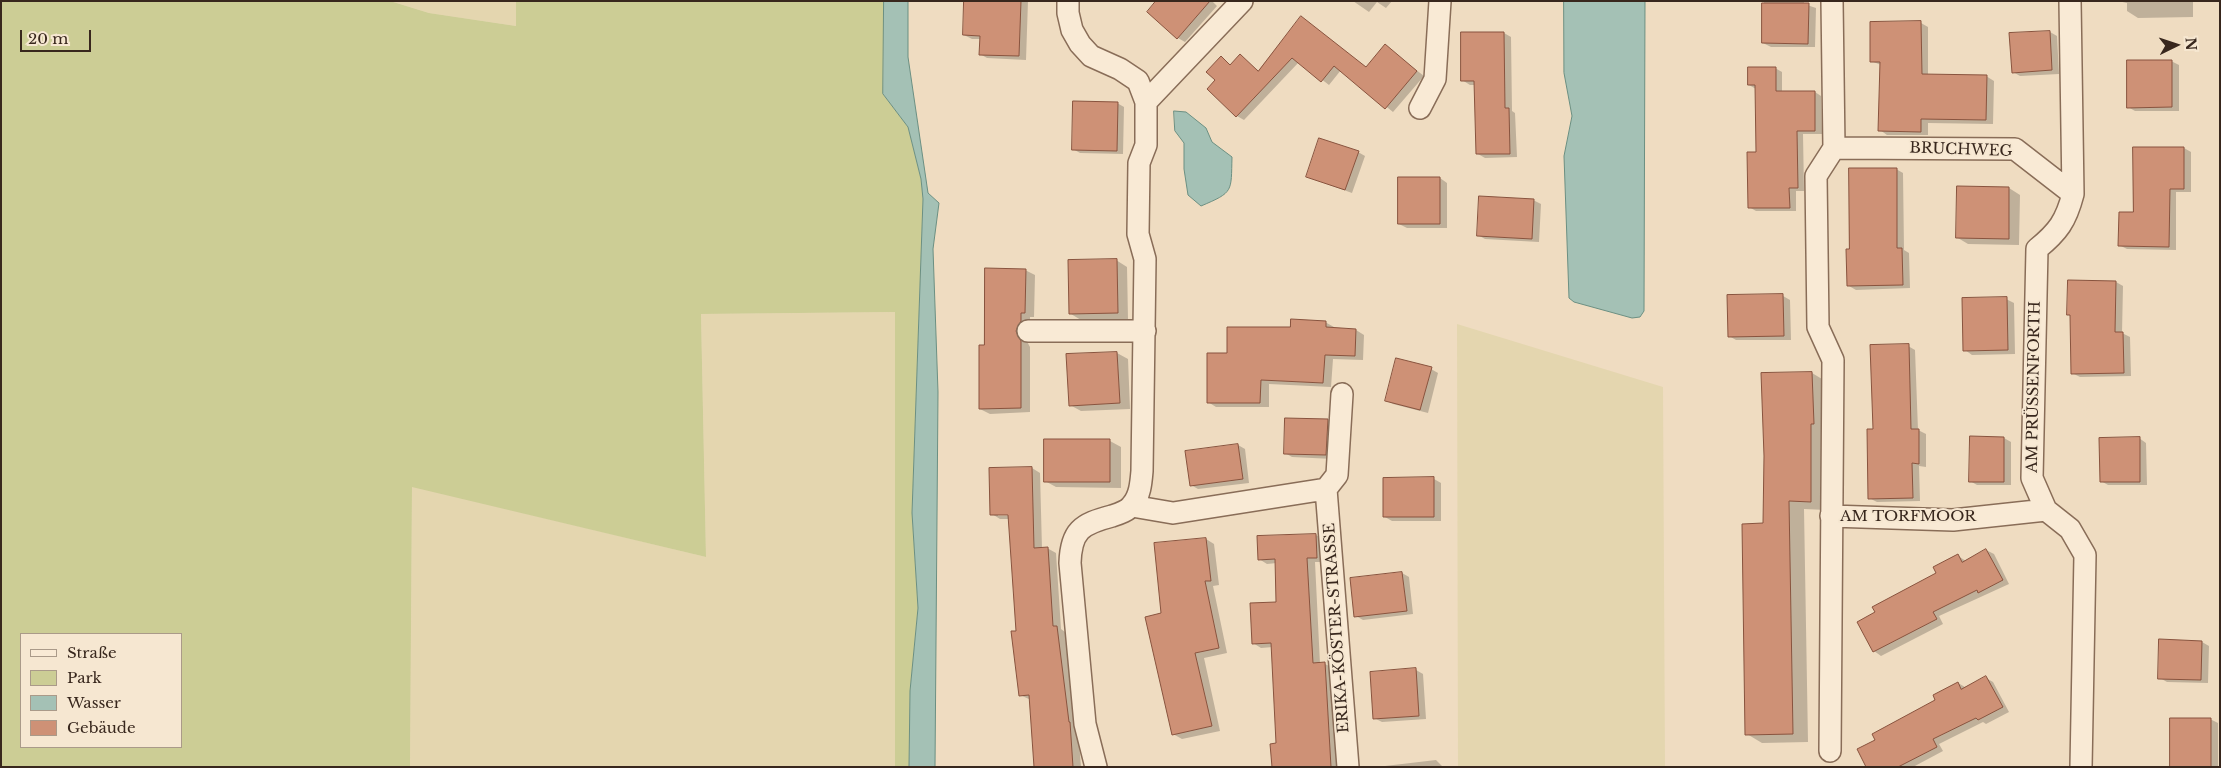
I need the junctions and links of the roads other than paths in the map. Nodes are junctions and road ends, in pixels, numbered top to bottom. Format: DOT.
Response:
graph roads {
  1 [pos="1068,1"];
  2 [pos="1242,1"];
  3 [pos="1440,1"];
  4 [pos="1832,1"];
  5 [pos="2070,1"];
  6 [pos="1146,102"];
  7 [pos="1420,108"];
  8 [pos="1834,148"];
  9 [pos="2073,194"];
  10 [pos="1028,330"];
  11 [pos="1145,331"];
  12 [pos="1342,394"];
  13 [pos="1326,488"];
  14 [pos="1132,506"];
  15 [pos="2046,510"];
  16 [pos="1831,516"];
  17 [pos="1830,751"];
  18 [pos="1096,767"];
  19 [pos="1348,767"];
  20 [pos="2081,767"];
  1 -- 6 [label="street"];
  2 -- 6 [label="street"];
  3 -- 7 [label="street"];
  4 -- 8 [label="street"];
  5 -- 9 [label="street, AM PRÜSSENFORTH"];
  6 -- 11 [label="street"];
  8 -- 9 [label="street, BRUCHWEG"];
  8 -- 16 [label="street"];
  9 -- 15 [label="street, AM PRÜSSENFORTH"];
  10 -- 11 [label="street"];
  11 -- 14 [label="street"];
  12 -- 13 [label="street"];
  13 -- 14 [label="street"];
  13 -- 19 [label="street, ERIKA-KÖSTER-STRASSE"];
  14 -- 18 [label="street"];
  15 -- 16 [label="street, AM TORFMOOR"];
  15 -- 20 [label="street, AM PRÜSSENFORTH"];
  16 -- 17 [label="street"];
}
